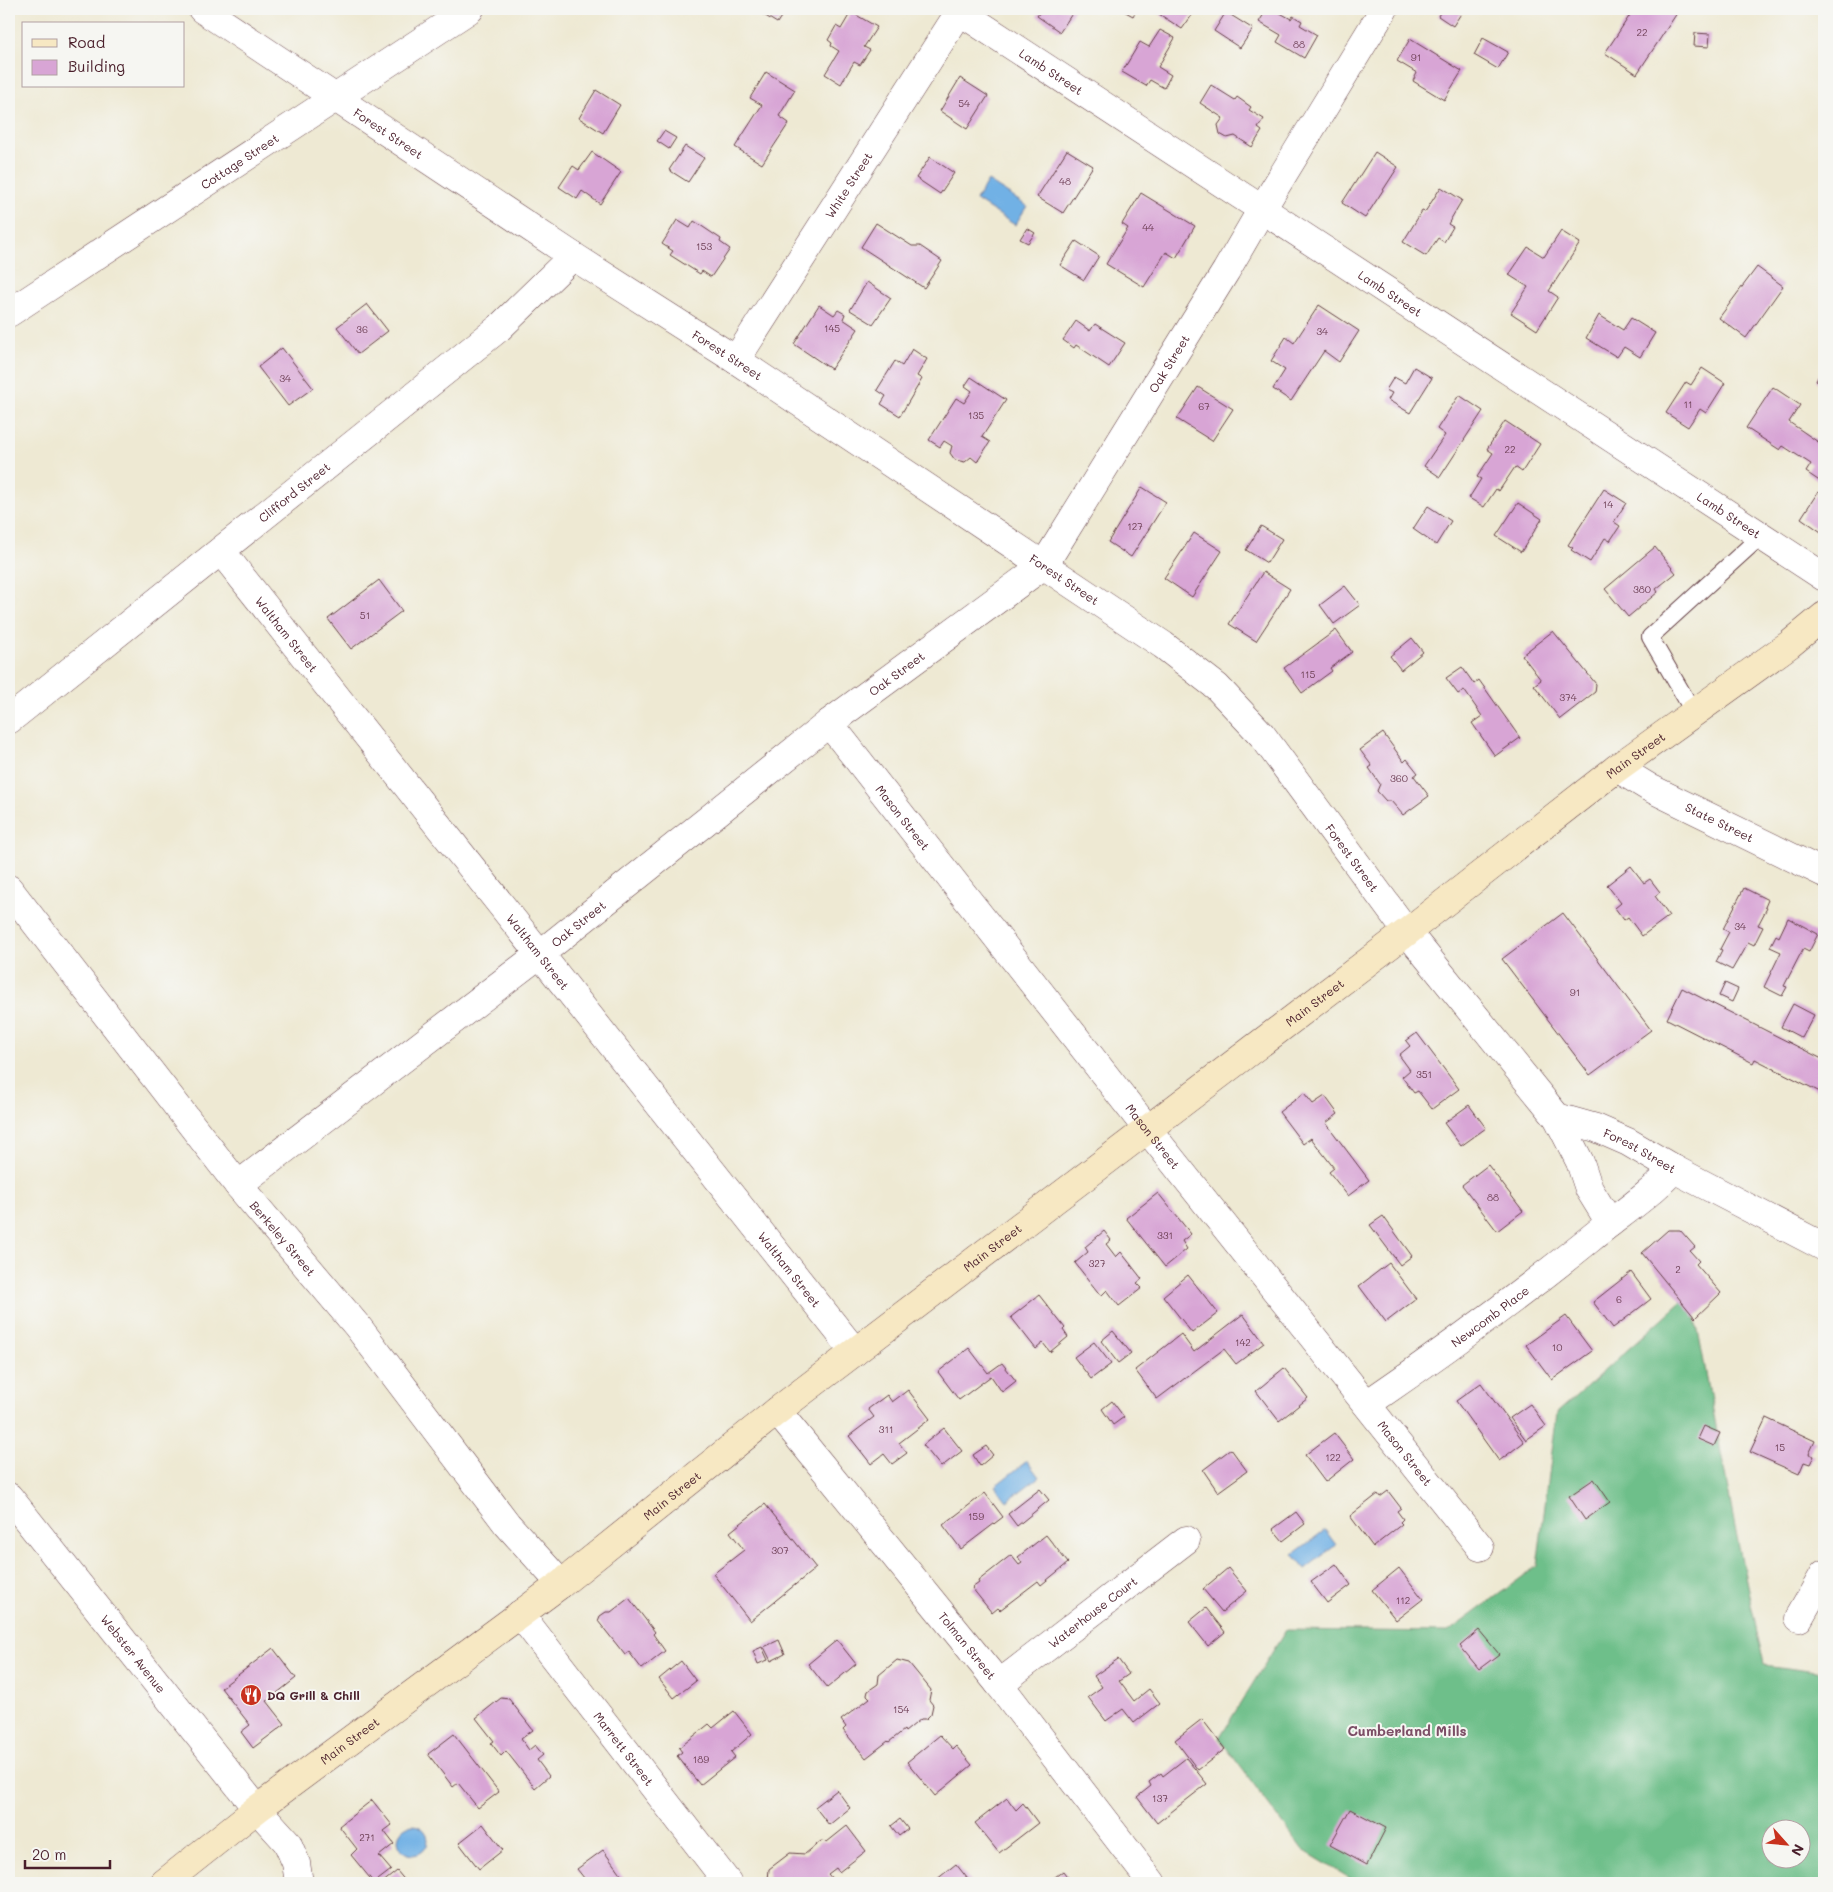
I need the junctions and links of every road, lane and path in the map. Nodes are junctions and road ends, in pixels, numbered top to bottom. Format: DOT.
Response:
graph roads {
  1 [pos="202,9"];
  2 [pos="470,9"];
  3 [pos="1384,9"];
  4 [pos="958,10"];
  5 [pos="335,96"];
  6 [pos="1262,209"];
  7 [pos="574,256"];
  8 [pos="9,313"];
  9 [pos="736,360"];
  10 [pos="1762,535"];
  11 [pos="221,551"];
  12 [pos="1044,565"];
  13 [pos="1824,577"];
  14 [pos="1824,616"];
  15 [pos="1694,713"];
  16 [pos="9,720"];
  17 [pos="829,723"];
  18 [pos="1617,768"];
  19 [pos="1824,873"];
  20 [pos="9,889"];
  21 [pos="1407,932"];
  22 [pos="540,954"];
  23 [pos="1557,1117"];
  24 [pos="1148,1130"];
  25 [pos="1674,1169"];
  26 [pos="238,1185"];
  27 [pos="1610,1223"];
  28 [pos="1824,1247"];
  29 [pos="855,1352"];
  30 [pos="1367,1404"];
  31 [pos="777,1412"];
  32 [pos="9,1497"];
  33 [pos="1186,1540"];
  34 [pos="1480,1547"];
  35 [pos="1824,1574"];
  36 [pos="561,1584"];
  37 [pos="520,1614"];
  38 [pos="1799,1618"];
  39 [pos="999,1684"];
  40 [pos="257,1809"];
  41 [pos="164,1883"];
  42 [pos="299,1883"];
  43 [pos="728,1883"];
  44 [pos="1152,1883"];
  1 -- 5 [label="street, Forest Street"];
  2 -- 5 [label="street, Cottage Street"];
  3 -- 6 [label="street, Oak Street"];
  4 -- 6 [label="street, Lamb Street"];
  4 -- 9 [label="street, White Street"];
  5 -- 7 [label="street, Forest Street"];
  5 -- 8 [label="street, Cottage Street"];
  6 -- 10 [label="street, Lamb Street"];
  6 -- 12 [label="street, Oak Street"];
  7 -- 9 [label="street, Forest Street"];
  7 -- 11 [label="street, Clifford Street"];
  9 -- 12 [label="street, Forest Street"];
  10 -- 13 [label="street, Lamb Street"];
  10 -- 15 [label="lane"];
  11 -- 16 [label="street, Clifford Street"];
  11 -- 22 [label="street, Waltham Street"];
  12 -- 17 [label="street, Oak Street"];
  12 -- 21 [label="street, Forest Street"];
  14 -- 15 [label="main road, Main Street"];
  15 -- 18 [label="main road, Main Street"];
  17 -- 22 [label="street, Oak Street"];
  17 -- 24 [label="street, Mason Street"];
  18 -- 19 [label="street, State Street"];
  18 -- 21 [label="main road, Main Street"];
  20 -- 26 [label="street, Berkeley Street"];
  21 -- 23 [label="street, Forest Street"];
  21 -- 24 [label="main road, Main Street"];
  22 -- 26 [label="street, Oak Street"];
  22 -- 29 [label="street, Waltham Street"];
  23 -- 25 [label="street, Forest Street"];
  23 -- 27 [label="street"];
  24 -- 29 [label="main road, Main Street"];
  24 -- 30 [label="street, Mason Street"];
  25 -- 27 [label="street, Newcomb Place"];
  25 -- 28 [label="street, Forest Street"];
  26 -- 36 [label="street, Berkeley Street"];
  27 -- 30 [label="street, Newcomb Place"];
  29 -- 31 [label="main road, Main Street"];
  30 -- 34 [label="street, Mason Street"];
  31 -- 36 [label="main road, Main Street"];
  31 -- 39 [label="street, Tolman Street"];
  32 -- 40 [label="street, Webster Avenue"];
  33 -- 39 [label="street, Waterhouse Court"];
  35 -- 38 [label="street"];
  36 -- 37 [label="main road, Main Street"];
  37 -- 40 [label="main road, Main Street"];
  37 -- 43 [label="street, Marrett Street"];
  39 -- 44 [label="street, Tolman Street"];
  40 -- 41 [label="main road, Main Street"];
  40 -- 42 [label="street, Webster Avenue"];
}
